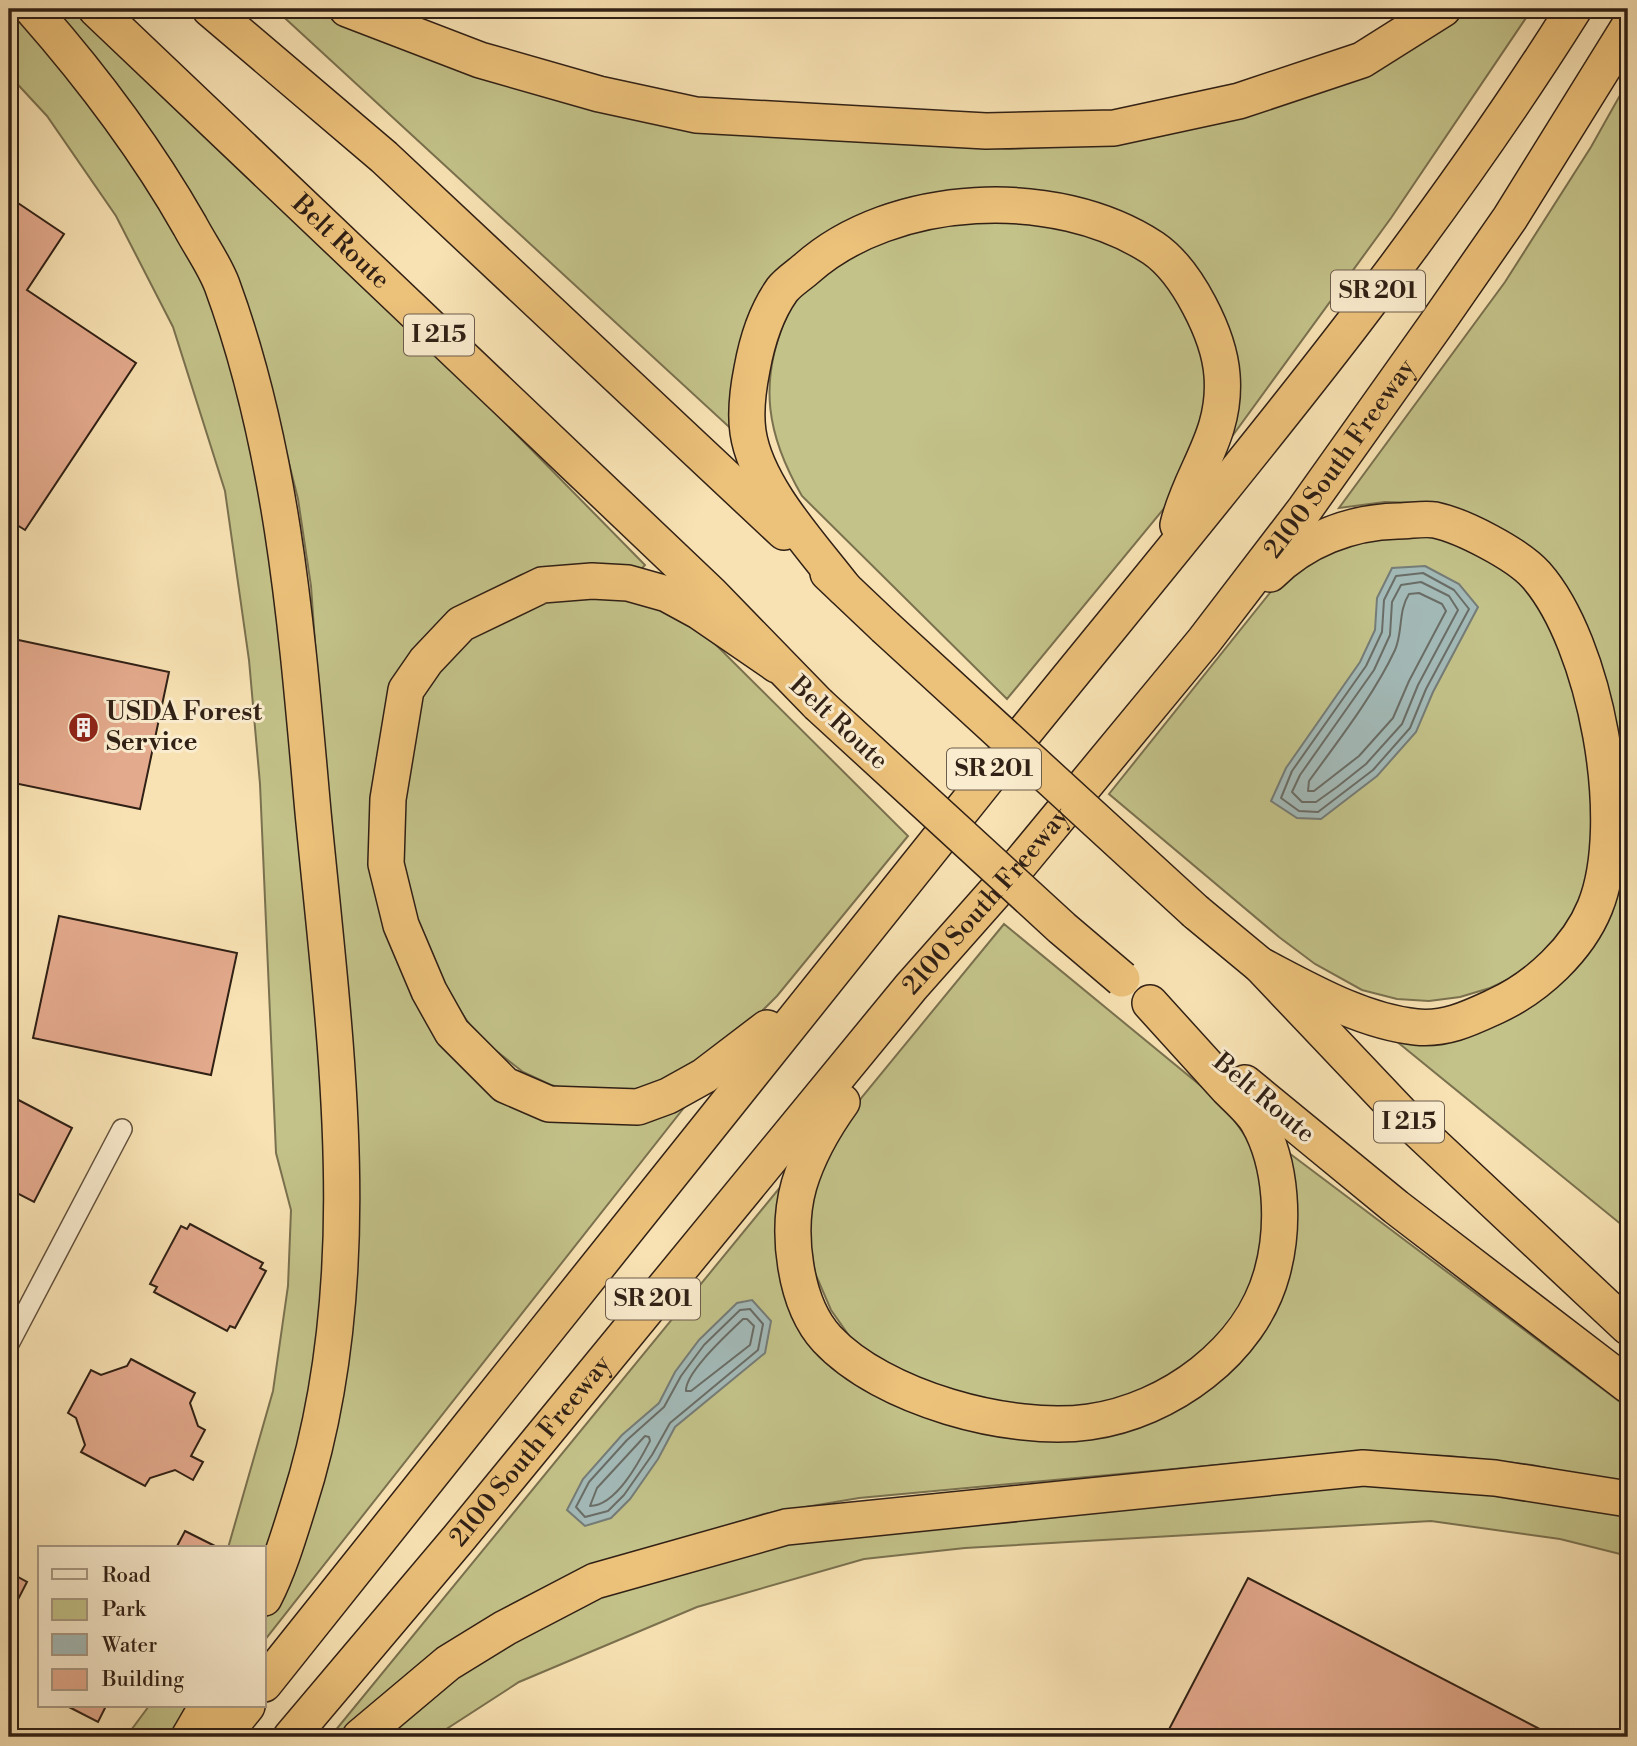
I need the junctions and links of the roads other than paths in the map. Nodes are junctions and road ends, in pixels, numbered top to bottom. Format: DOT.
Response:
graph roads {
  1 [pos="32,9"];
  2 [pos="96,9"];
  3 [pos="210,9"];
  4 [pos="347,9"];
  5 [pos="1443,9"];
  6 [pos="1574,9"];
  7 [pos="1628,27"];
  8 [pos="1173,547"];
  9 [pos="844,588"];
  10 [pos="1204,641"];
  11 [pos="777,665"];
  12 [pos="1019,865"];
  13 [pos="1260,965"];
  14 [pos="815,992"];
  15 [pos="1150,1003"];
  16 [pos="122,1129"];
  17 [pos="1628,1326"];
  18 [pos="9,1344"];
  19 [pos="1628,1385"];
  20 [pos="1628,1499"];
  21 [pos="266,1592"];
  22 [pos="266,1681"];
  23 [pos="206,1708"];
  24 [pos="245,1708"];
  25 [pos="189,1737"];
  26 [pos="222,1737"];
  27 [pos="291,1737"];
  28 [pos="360,1737"];
  1 -- 21 [label="highway"];
  2 -- 11 [label="highway, Belt Route / I 215"];
  3 -- 9 [label="highway, I 215"];
  4 -- 5 [label="highway"];
  6 -- 8 [label="highway, SR 201"];
  7 -- 10 [label="highway, 2100 South Freeway / SR 201"];
  8 -- 9 [label="highway"];
  8 -- 14 [label="highway, SR 201"];
  9 -- 13 [label="highway, I 215, bridge"];
  10 -- 12 [label="highway, 2100 South Freeway / SR 201"];
  10 -- 13 [label="highway"];
  11 -- 14 [label="highway"];
  11 -- 15 [label="highway, Belt Route / I 215, bridge"];
  12 -- 15 [label="highway"];
  12 -- 27 [label="highway, 2100 South Freeway / SR 201"];
  13 -- 17 [label="highway, I 215"];
  14 -- 22 [label="highway, SR 201"];
  15 -- 19 [label="highway, Belt Route / I 215"];
  16 -- 18 [label="street"];
  20 -- 28 [label="highway"];
  23 -- 25 [label="highway"];
  24 -- 26 [label="highway"];
}
